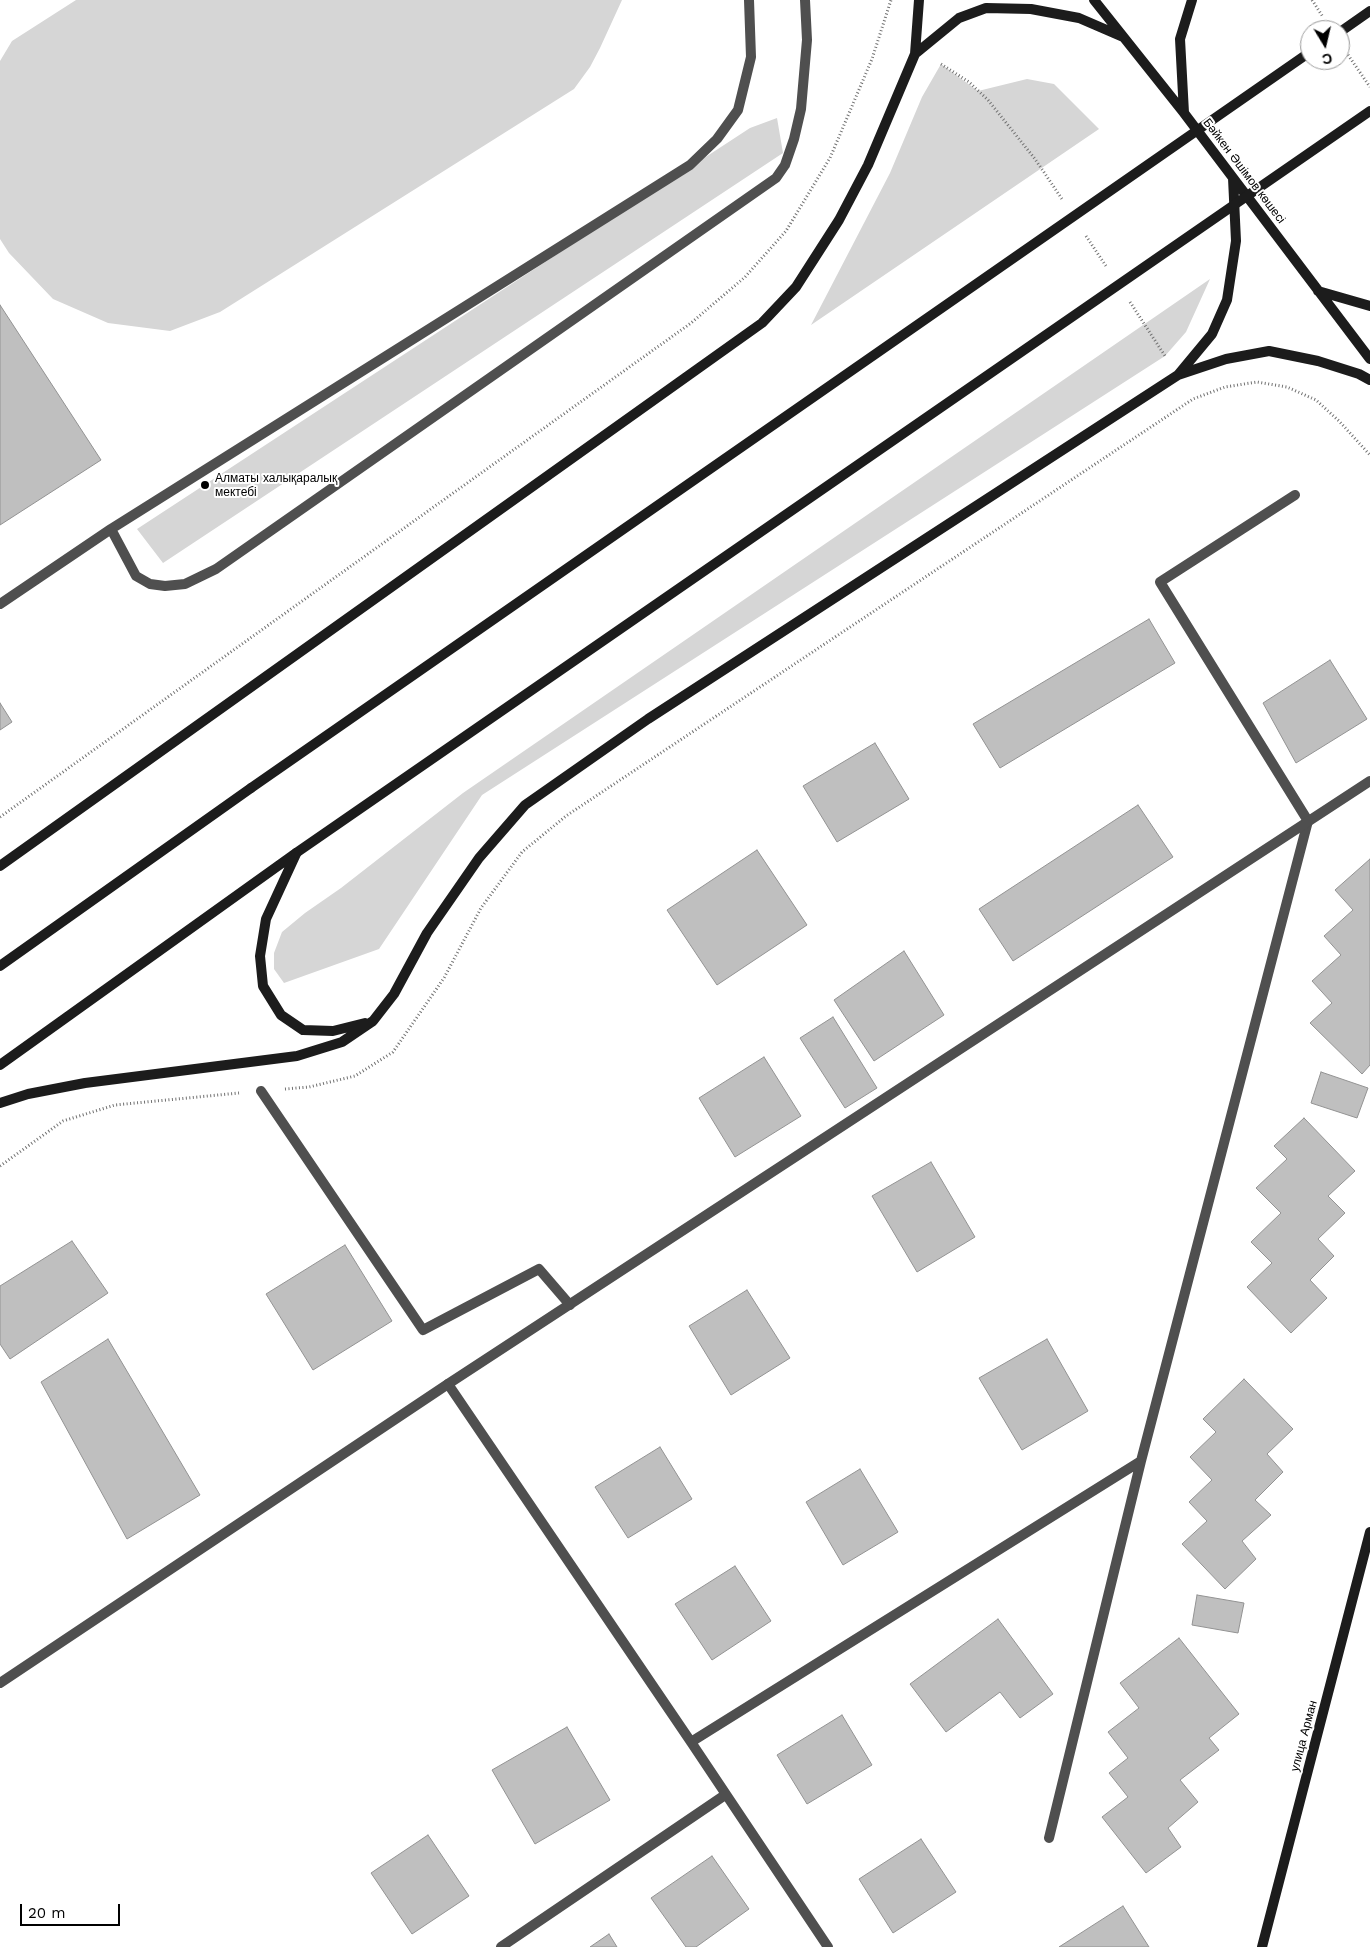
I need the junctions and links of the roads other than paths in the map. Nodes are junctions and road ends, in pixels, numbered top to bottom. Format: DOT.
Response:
graph roads {
  1 [pos="749,0"];
  2 [pos="805,0"];
  3 [pos="919,0"];
  4 [pos="1094,0"];
  5 [pos="1192,0"];
  6 [pos="1370,11"];
  7 [pos="1350,25"];
  8 [pos="1124,38"];
  9 [pos="916,54"];
  10 [pos="1300,59"];
  11 [pos="1370,111"];
  12 [pos="1184,113"];
  13 [pos="1233,178"];
  14 [pos="1318,290"];
  15 [pos="1370,306"];
  16 [pos="1370,359"];
  17 [pos="1178,376"];
  18 [pos="1370,380"];
  19 [pos="1295,495"];
  20 [pos="111,529"];
  21 [pos="0,604"];
  22 [pos="1370,781"];
  23 [pos="1308,821"];
  24 [pos="296,853"];
  25 [pos="0,866"];
  26 [pos="0,966"];
  27 [pos="373,1021"];
  28 [pos="0,1065"];
  29 [pos="261,1091"];
  30 [pos="0,1103"];
  31 [pos="570,1305"];
  32 [pos="448,1384"];
  33 [pos="1141,1461"];
  34 [pos="1370,1532"];
  35 [pos="0,1683"];
  36 [pos="691,1742"];
  37 [pos="725,1795"];
  38 [pos="1049,1838"];
  39 [pos="501,1947"];
  40 [pos="828,1947"];
  41 [pos="1262,1947"];
  1 -- 20 [label="street"];
  2 -- 20 [label="street"];
  3 -- 9 [label="main road"];
  4 -- 8 [label="main road, Бәйкен Әшімов көшесі"];
  5 -- 12 [label="main road"];
  6 -- 7 [label="main road"];
  8 -- 9 [label="main road"];
  8 -- 12 [label="main road, Бәйкен Әшімов көшесі"];
  9 -- 25 [label="main road"];
  10 -- 26 [label="main road, bridge"];
  11 -- 24 [label="main road, bridge"];
  12 -- 13 [label="main road, Бәйкен Әшімов көшесі"];
  13 -- 14 [label="main road, Бәйкен Әшімов көшесі"];
  13 -- 17 [label="main road"];
  14 -- 15 [label="main road"];
  14 -- 16 [label="main road, Бәйкен Әшімов көшесі"];
  17 -- 18 [label="main road"];
  17 -- 27 [label="main road"];
  19 -- 23 [label="street"];
  20 -- 21 [label="street"];
  22 -- 23 [label="street"];
  23 -- 31 [label="street"];
  23 -- 33 [label="street"];
  24 -- 27 [label="main road"];
  24 -- 28 [label="main road"];
  27 -- 30 [label="main road"];
  29 -- 31 [label="street"];
  31 -- 32 [label="street"];
  32 -- 35 [label="street"];
  32 -- 36 [label="street"];
  33 -- 36 [label="street"];
  33 -- 38 [label="street"];
  34 -- 41 [label="main road, улица Арман"];
  36 -- 37 [label="street"];
  37 -- 39 [label="street"];
  37 -- 40 [label="street"];
}
